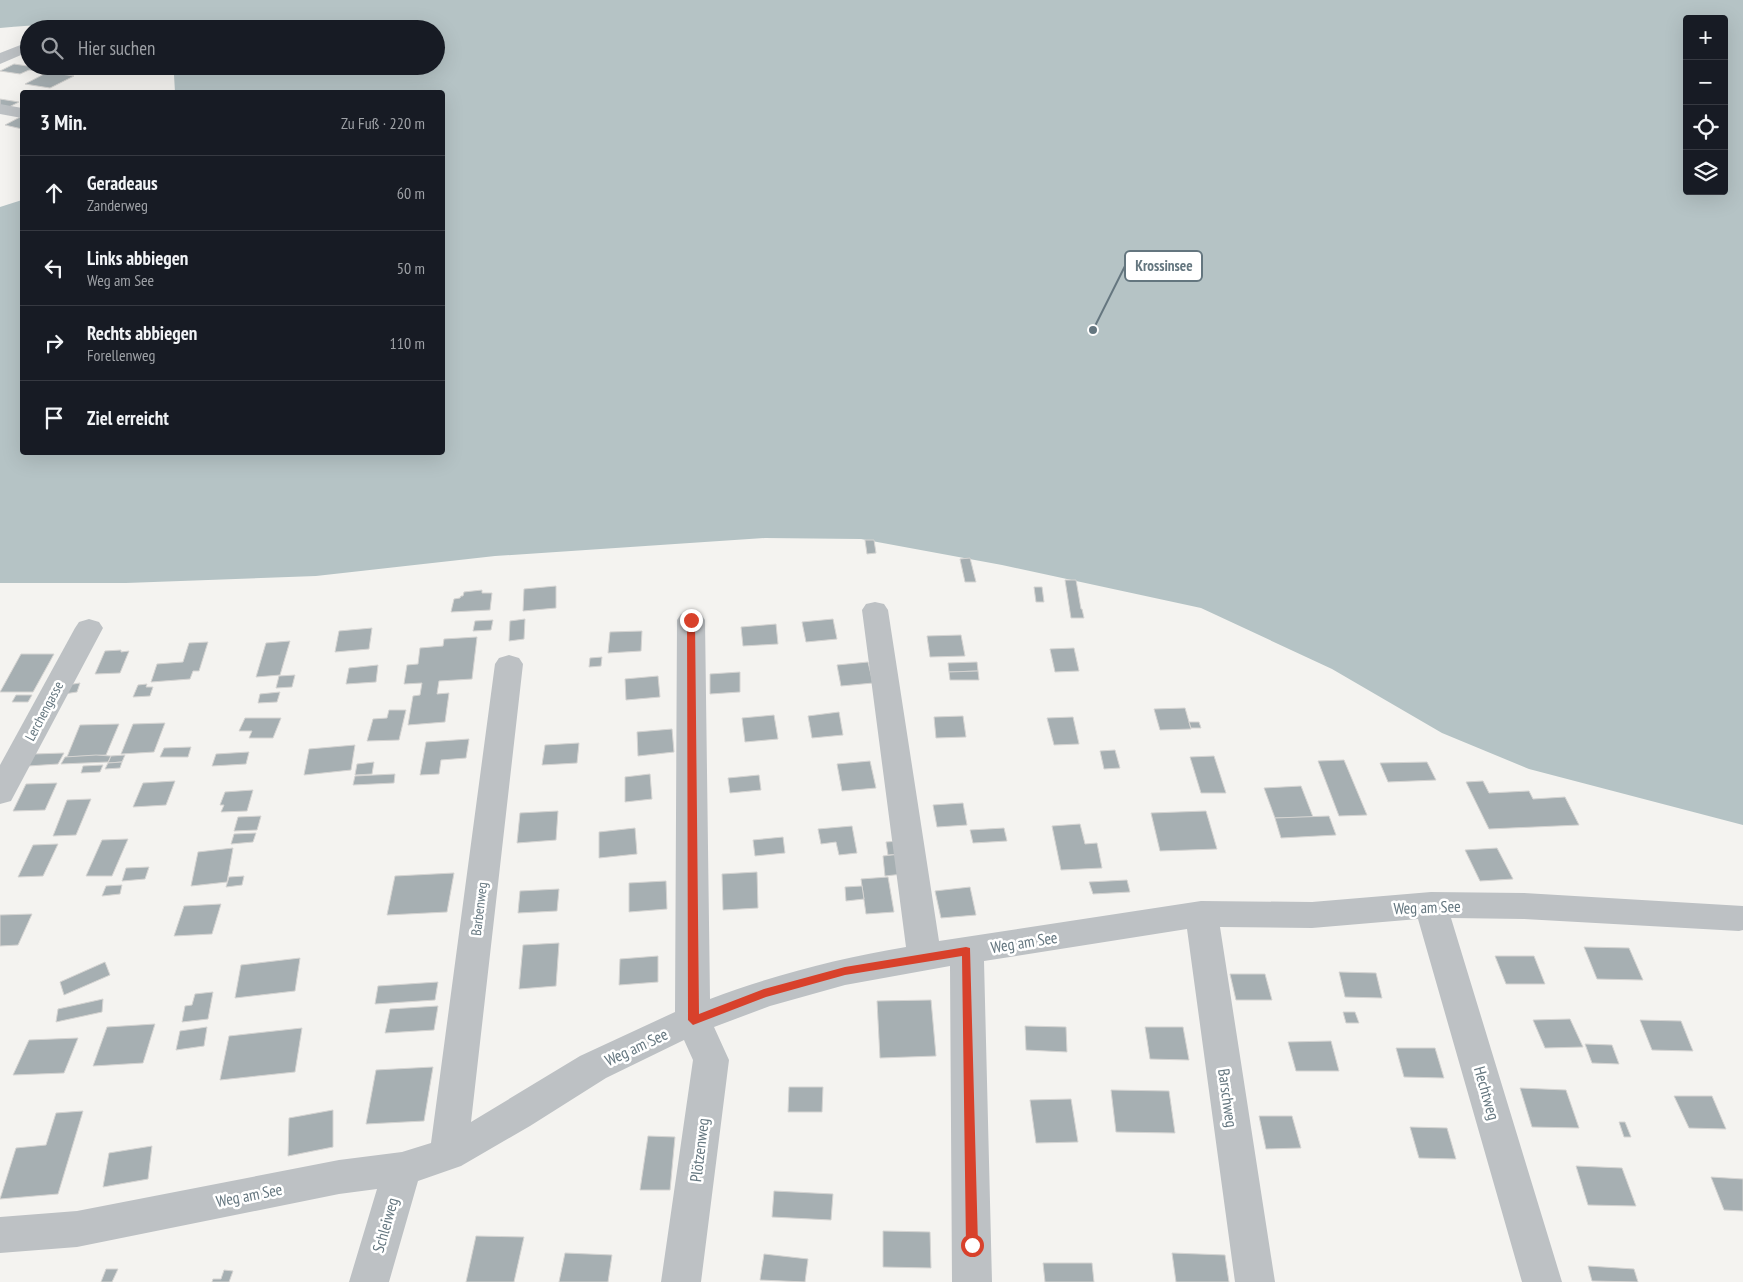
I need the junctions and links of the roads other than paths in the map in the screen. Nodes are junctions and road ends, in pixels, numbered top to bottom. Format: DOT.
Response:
graph roads {
  1 [pos="20,50"];
  2 [pos="0,59"];
  3 [pos="0,109"];
  4 [pos="20,113"];
  5 [pos="875,610"];
  6 [pos="691,620"];
  7 [pos="89,628"];
  8 [pos="509,664"];
  9 [pos="0,793"];
  10 [pos="1432,905"];
  11 [pos="1201,914"];
  12 [pos="1739,918"];
  13 [pos="966,951"];
  14 [pos="924,957"];
  15 [pos="693,1020"];
  16 [pos="448,1154"];
  17 [pos="402,1169"];
  18 [pos="0,1235"];
  19 [pos="369,1282"];
  20 [pos="682,1282"];
  21 [pos="972,1282"];
  22 [pos="1255,1282"];
  23 [pos="1542,1282"];
  1 -- 2 [label="street"];
  3 -- 4 [label="street"];
  5 -- 14 [label="street"];
  6 -- 15 [label="street"];
  7 -- 9 [label="street, Lerchengasse"];
  8 -- 16 [label="street, Barbenweg"];
  10 -- 11 [label="street, Weg am See"];
  10 -- 12 [label="street, Weg am See"];
  10 -- 23 [label="street, Hechtweg"];
  11 -- 13 [label="street, Weg am See"];
  11 -- 22 [label="street, Barschweg"];
  13 -- 14 [label="street, Weg am See"];
  13 -- 21 [label="street"];
  14 -- 15 [label="street, Weg am See"];
  15 -- 16 [label="street, Weg am See"];
  15 -- 20 [label="street, Plötzenweg"];
  16 -- 17 [label="street, Weg am See"];
  17 -- 18 [label="street, Weg am See"];
  17 -- 19 [label="street, Schleiweg"];
}
